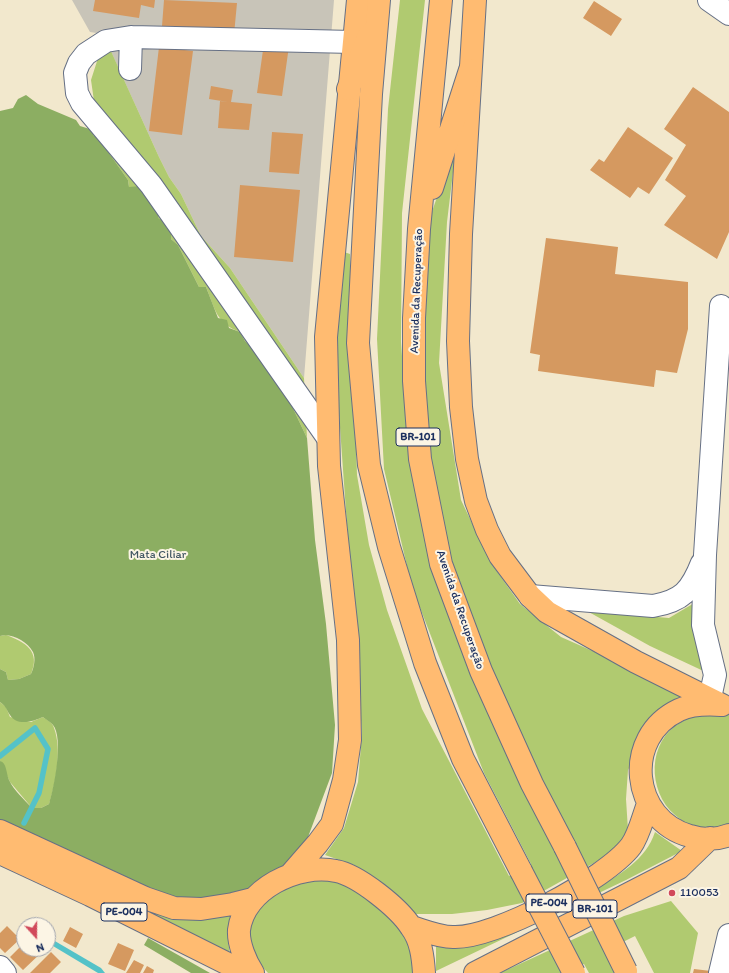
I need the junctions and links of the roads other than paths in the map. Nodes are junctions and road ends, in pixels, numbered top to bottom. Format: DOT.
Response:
graph roads {
  1 [pos="358,0"];
  2 [pos="441,0"];
  3 [pos="476,0"];
  4 [pos="708,0"];
  5 [pos="378,4"];
  6 [pos="729,14"];
  7 [pos="131,37"];
  8 [pos="353,42"];
  9 [pos="130,70"];
  10 [pos="470,70"];
  11 [pos="348,89"];
  12 [pos="419,229"];
  13 [pos="721,306"];
  14 [pos="328,438"];
  15 [pos="705,555"];
  16 [pos="530,596"];
  17 [pos="720,704"];
  18 [pos="648,804"];
  19 [pos="0,831"];
  20 [pos="723,838"];
  21 [pos="0,853"];
  22 [pos="291,874"];
  23 [pos="253,899"];
  24 [pos="412,927"];
  25 [pos="729,935"];
  26 [pos="0,967"];
  27 [pos="723,970"];
  28 [pos="626,972"];
  29 [pos="5,973"];
  30 [pos="246,973"];
  31 [pos="253,973"];
  32 [pos="424,973"];
  33 [pos="475,973"];
  34 [pos="574,973"];
  1 -- 8 [label="main road"];
  2 -- 12 [label="main road, Avenida da Recuperação / BR-101"];
  3 -- 10 [label="main road"];
  4 -- 6 [label="street"];
  5 -- 11 [label="main road"];
  5 -- 34 [label="main road, bridge"];
  7 -- 8 [label="street"];
  7 -- 9 [label="street"];
  7 -- 14 [label="street"];
  8 -- 11 [label="main road"];
  10 -- 12 [label="main road"];
  10 -- 16 [label="main road"];
  11 -- 14 [label="main road"];
  12 -- 28 [label="main road, Avenida da Recuperação / BR-101, bridge"];
  13 -- 15 [label="street"];
  14 -- 22 [label="main road"];
  15 -- 16 [label="street"];
  15 -- 17 [label="street"];
  16 -- 17 [label="main road"];
  17 -- 18 [label="main road, PE-004"];
  18 -- 20 [label="main road, PE-004"];
  18 -- 24 [label="main road, PE-004"];
  19 -- 23 [label="main road, PE-004"];
  20 -- 33 [label="main road, PE-004"];
  21 -- 30 [label="main road, PE-004"];
  22 -- 23 [label="main road, PE-004"];
  22 -- 24 [label="main road, PE-004"];
  23 -- 31 [label="main road, PE-004"];
  24 -- 32 [label="main road, PE-004"];
  25 -- 27 [label="street"];
  26 -- 29 [label="street"];
}
